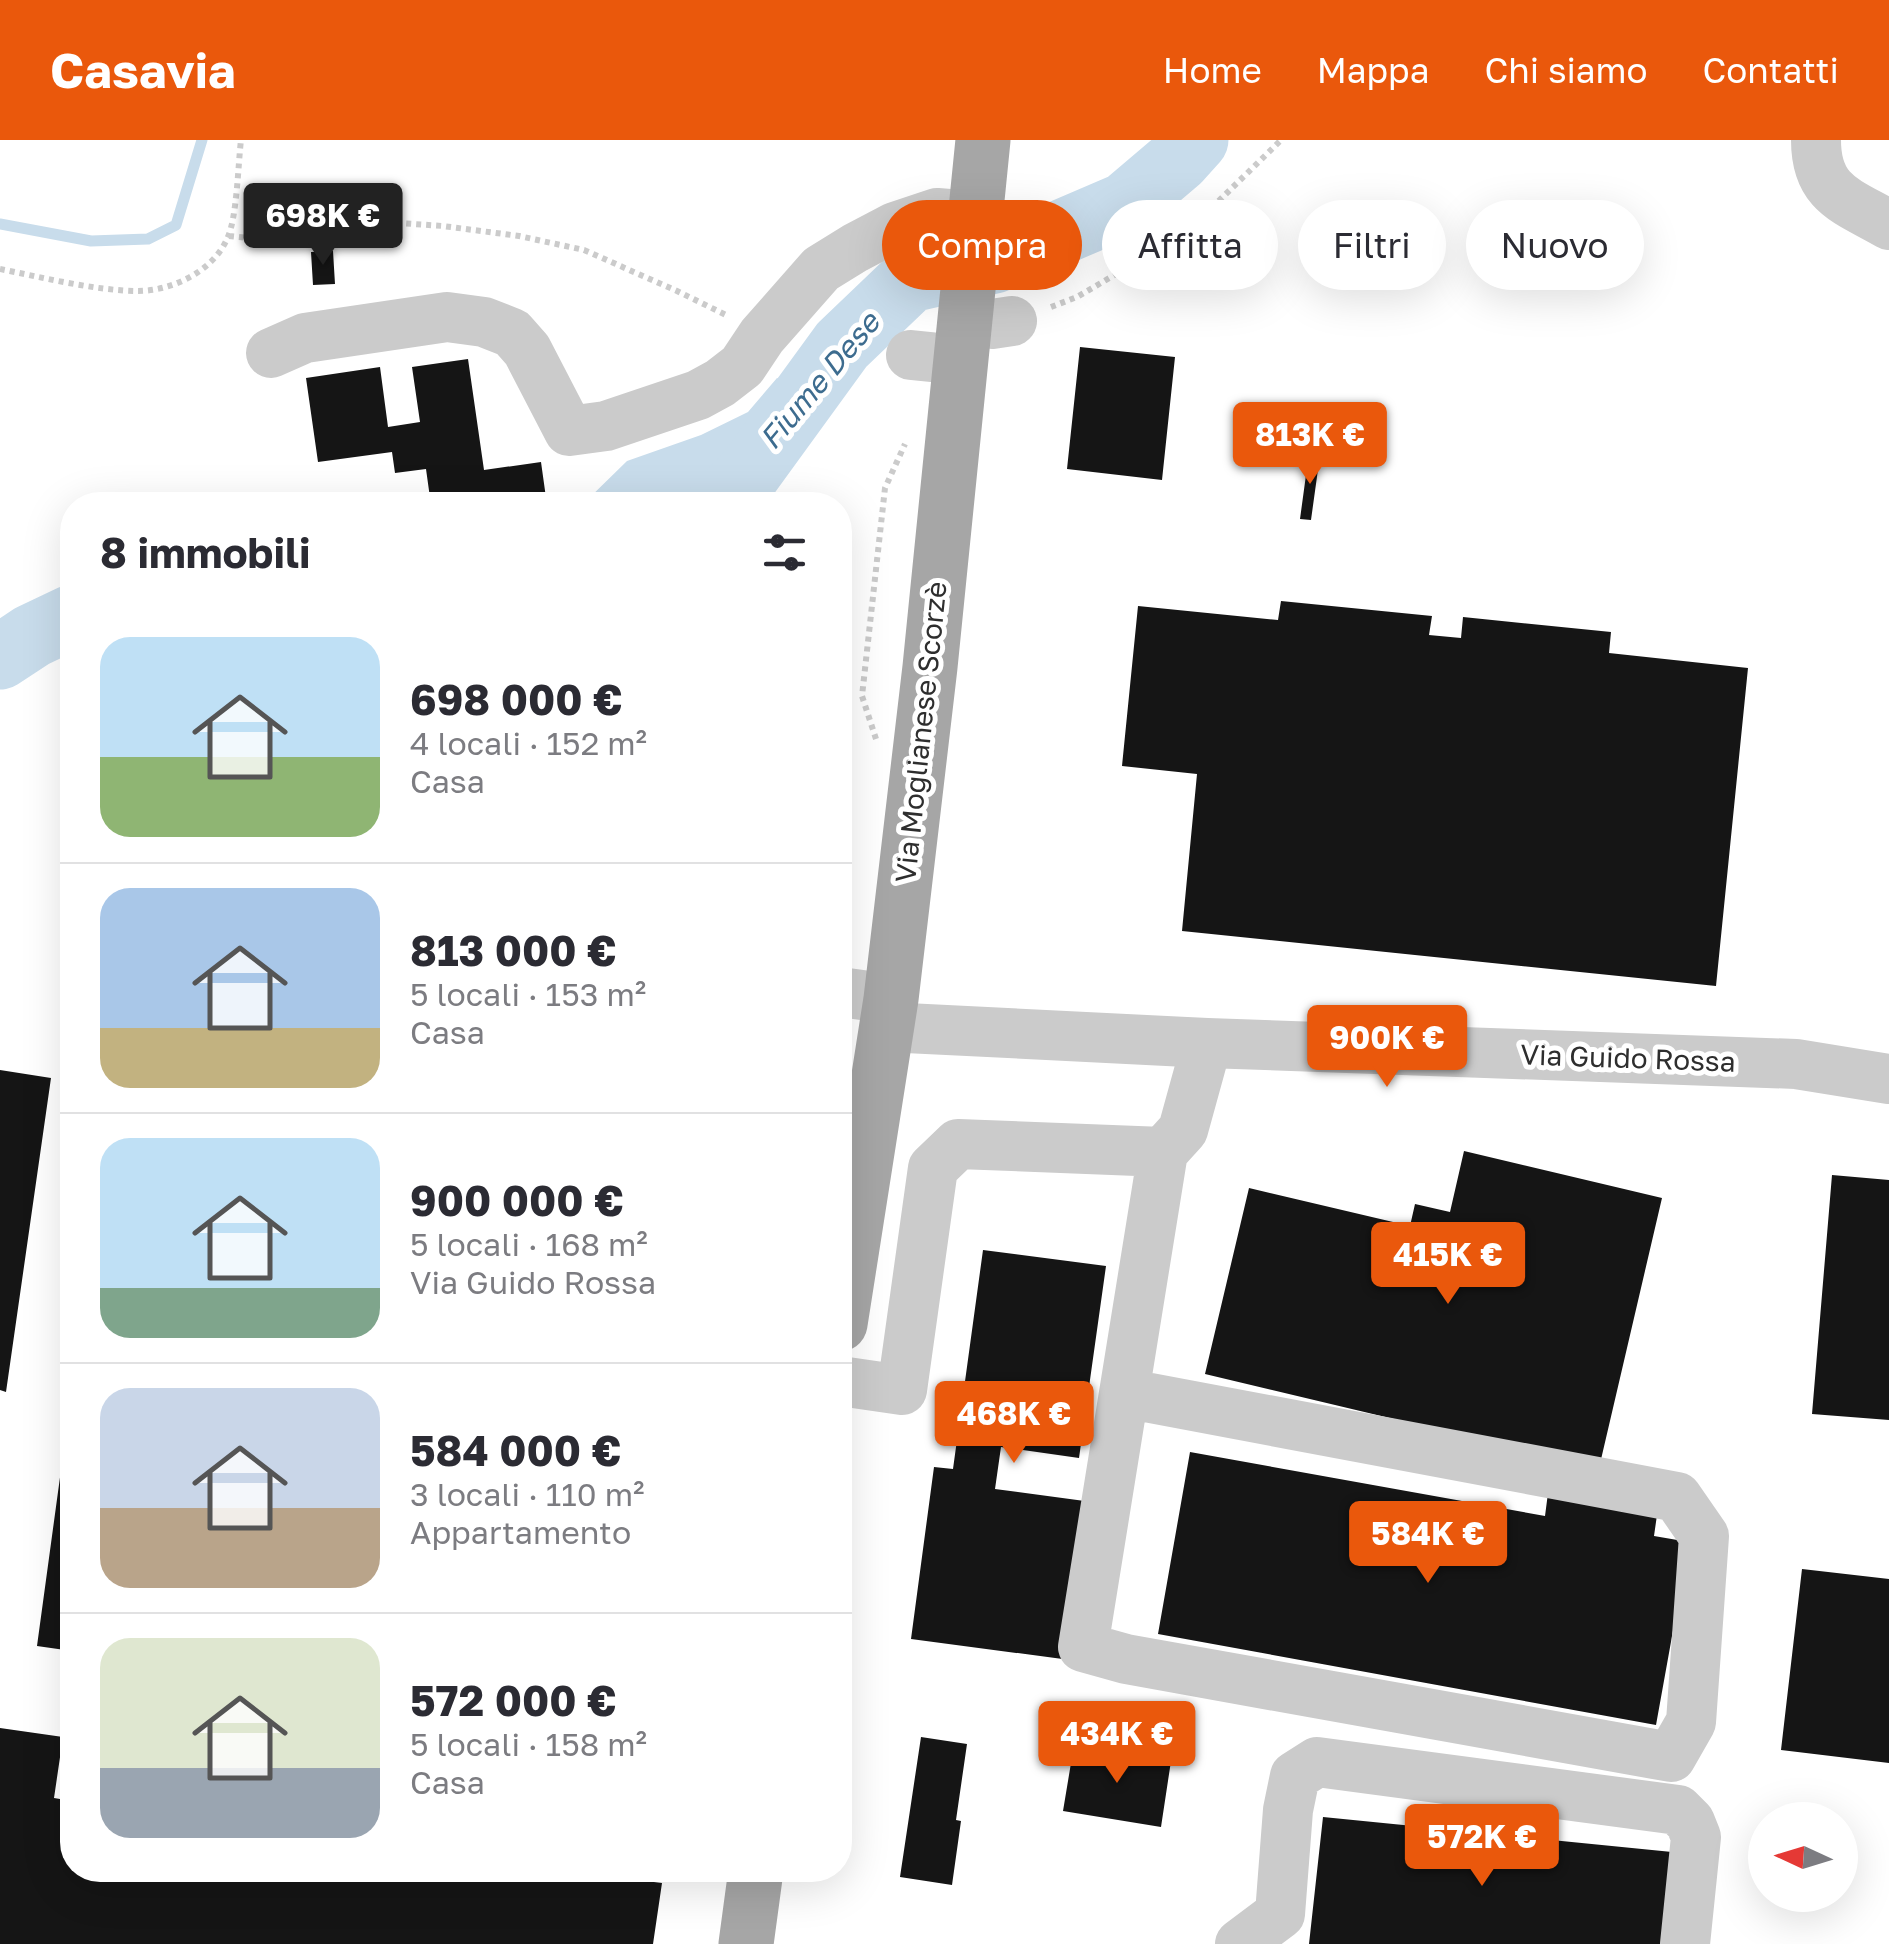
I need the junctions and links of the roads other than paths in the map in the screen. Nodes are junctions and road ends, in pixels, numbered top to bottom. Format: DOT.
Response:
graph roads {
  1 [pos="983,140"];
  2 [pos="1816,140"];
  3 [pos="976,200"];
  4 [pos="1889,225"];
  5 [pos="882,234"];
  6 [pos="967,290"];
  7 [pos="270,353"];
  8 [pos="872,1007"];
  9 [pos="1207,1043"];
  10 [pos="1889,1079"];
  11 [pos="1162,1152"];
  12 [pos="852,1205"];
  13 [pos="852,1383"];
  14 [pos="1124,1393"];
  15 [pos="754,1882"];
  16 [pos="746,1944"];
  17 [pos="1240,1944"];
  18 [pos="1685,1944"];
  1 -- 3 [label="main road, Via Moglianese Scorzè"];
  2 -- 4 [label="street"];
  5 -- 7 [label="street"];
  6 -- 8 [label="main road, Via Moglianese Scorzè"];
  8 -- 9 [label="street, Via Guido Rossa"];
  8 -- 12 [label="main road, Via Moglianese Scorzè"];
  9 -- 10 [label="street, Via Guido Rossa"];
  9 -- 11 [label="street"];
  11 -- 13 [label="street"];
  11 -- 14 [label="street"];
  14 -- 14 [label="street"];
  15 -- 16 [label="main road"];
  17 -- 18 [label="street"];
}
